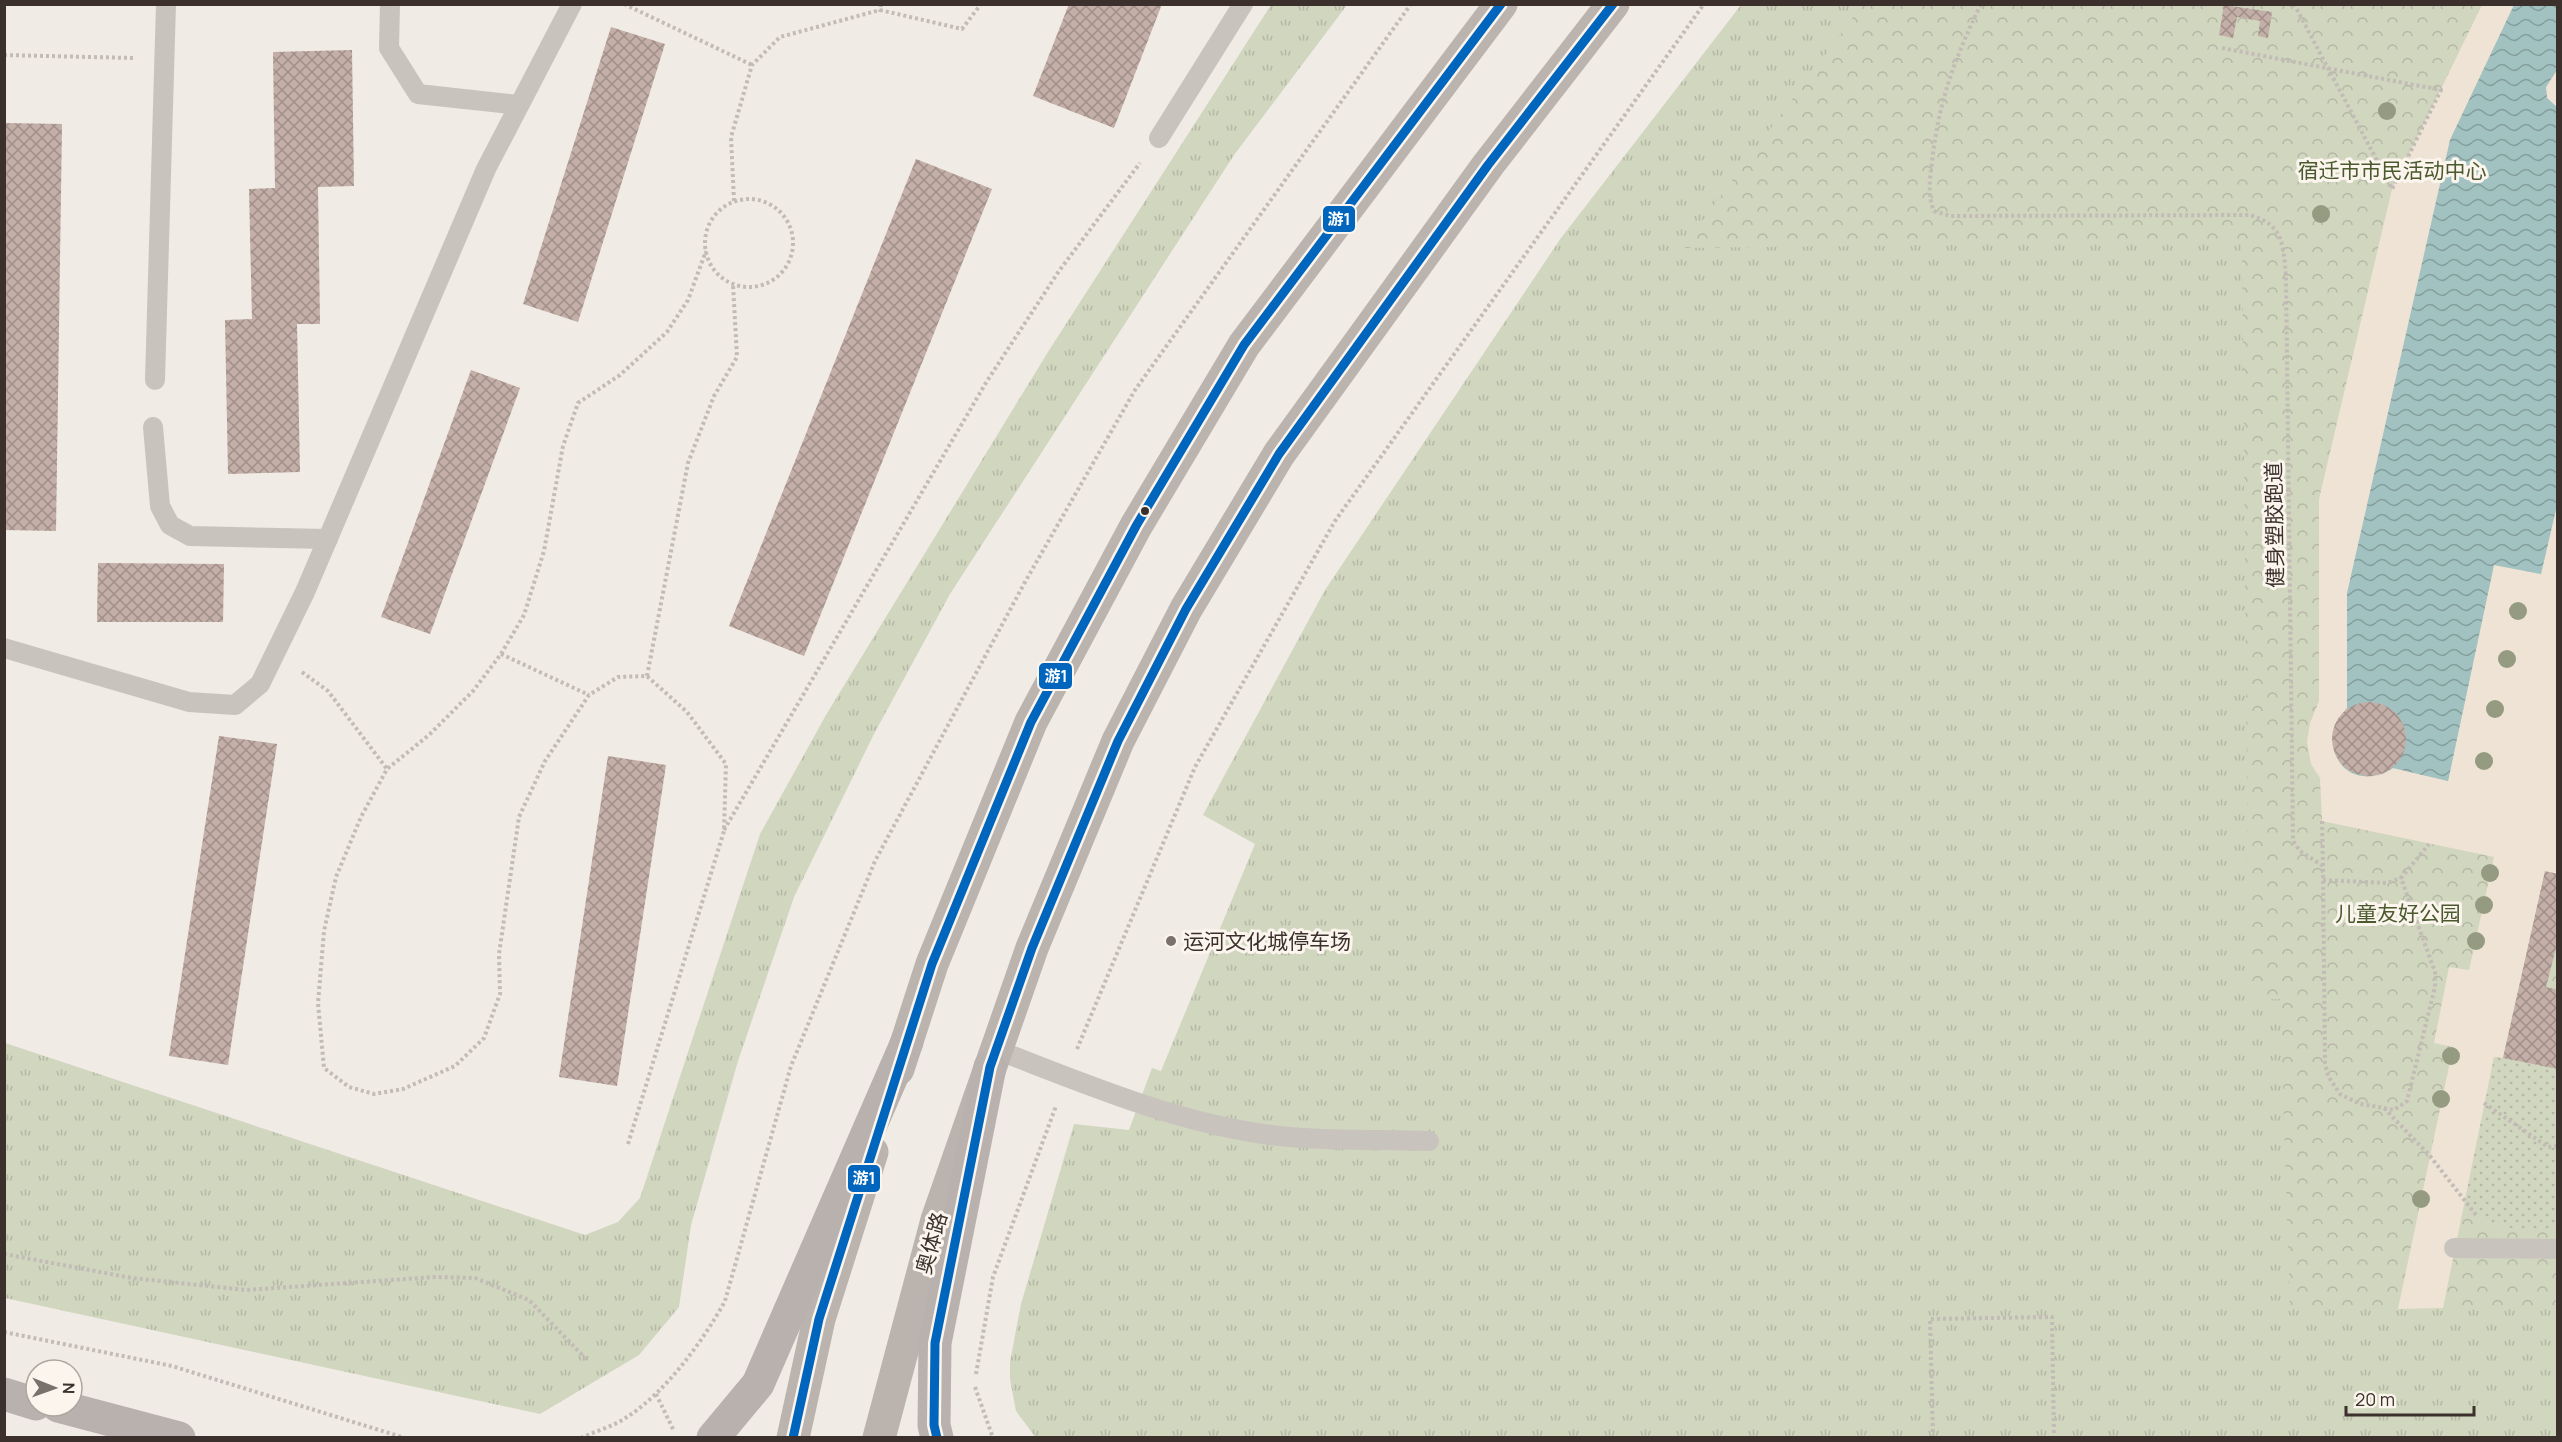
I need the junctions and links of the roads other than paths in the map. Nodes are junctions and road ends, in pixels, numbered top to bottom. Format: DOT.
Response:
graph roads {
  1 [pos="166,4"];
  2 [pos="390,4"];
  3 [pos="572,4"];
  4 [pos="1243,4"];
  5 [pos="1501,4"];
  6 [pos="1613,4"];
  7 [pos="519,105"];
  8 [pos="1159,138"];
  9 [pos="155,380"];
  10 [pos="153,427"];
  11 [pos="328,539"];
  12 [pos="4,648"];
  13 [pos="907,1042"];
  14 [pos="993,1059"];
  15 [pos="1429,1141"];
  16 [pos="2454,1248"];
  17 [pos="2558,1249"];
  18 [pos="4,1393"];
  19 [pos="24,1399"];
  20 [pos="84,1413"];
  21 [pos="82,1418"];
  22 [pos="144,1437"];
  23 [pos="179,1437"];
  24 [pos="713,1437"];
  25 [pos="793,1437"];
  26 [pos="879,1437"];
  27 [pos="937,1437"];
  1 -- 9 [label="lane"];
  2 -- 7 [label="lane"];
  3 -- 7 [label="lane"];
  4 -- 8 [label="lane"];
  5 -- 13 [label="main road"];
  6 -- 14 [label="main road, 奥体路"];
  7 -- 11 [label="lane"];
  10 -- 11 [label="lane"];
  11 -- 12 [label="lane"];
  13 -- 24 [label="main road"];
  13 -- 25 [label="main road"];
  14 -- 15 [label="lane"];
  14 -- 26 [label="main road, 奥体路"];
  14 -- 27 [label="main road"];
  16 -- 17 [label="lane"];
  18 -- 19 [label="main road"];
  20 -- 23 [label="main road"];
  21 -- 22 [label="main road"];
}
